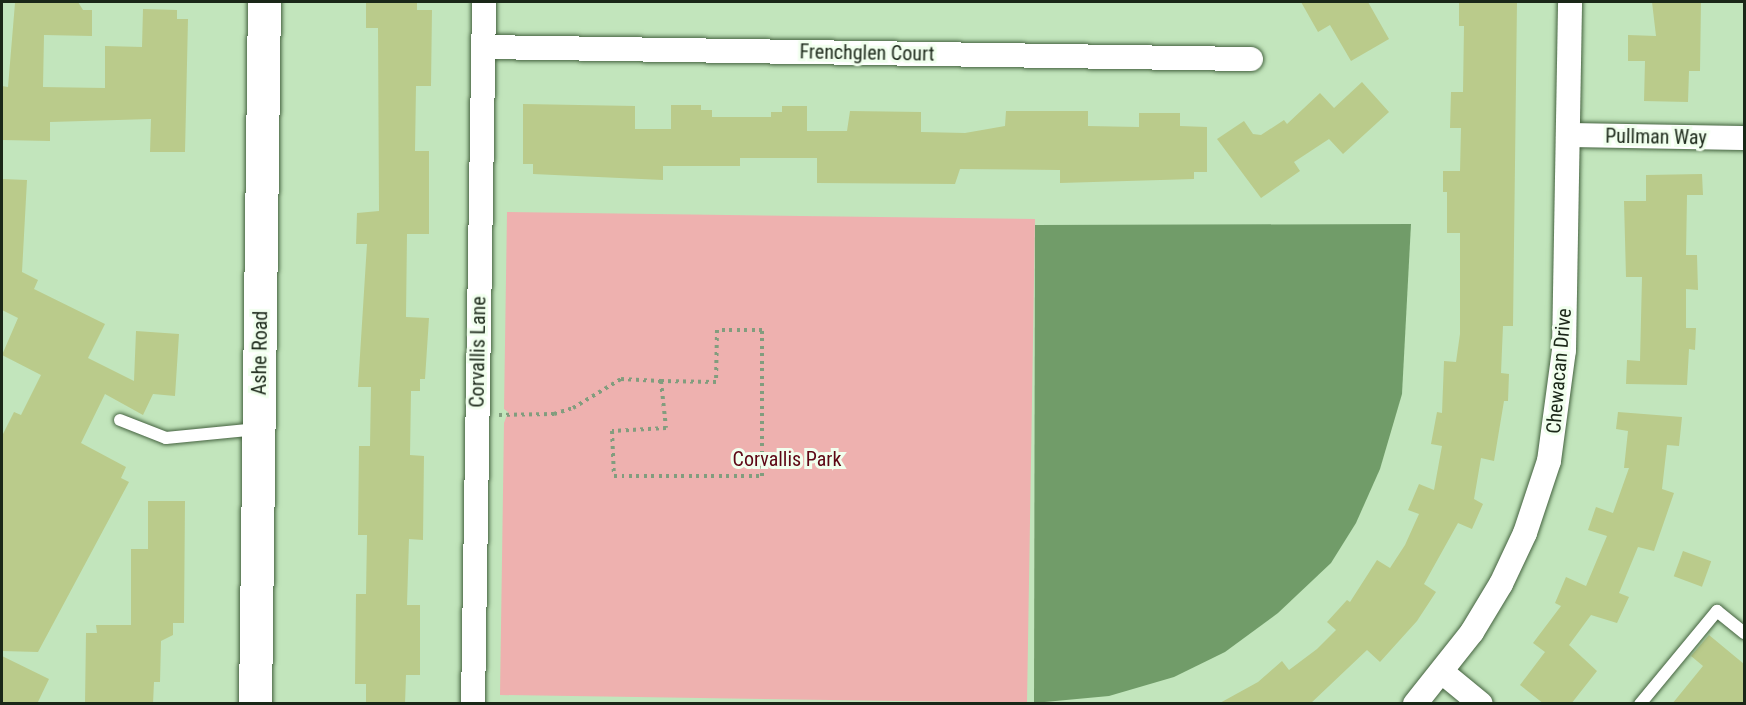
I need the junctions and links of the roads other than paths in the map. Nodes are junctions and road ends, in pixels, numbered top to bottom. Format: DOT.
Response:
graph roads {
  1 [pos="264,2"];
  2 [pos="484,2"];
  3 [pos="1569,2"];
  4 [pos="483,48"];
  5 [pos="1251,59"];
  6 [pos="1568,135"];
  7 [pos="1744,138"];
  8 [pos="120,420"];
  9 [pos="259,428"];
  10 [pos="1744,633"];
  11 [pos="1442,672"];
  12 [pos="255,704"];
  13 [pos="473,704"];
  14 [pos="1415,704"];
  15 [pos="1480,704"];
  16 [pos="1640,704"];
  1 -- 9 [label="street, Ashe Road"];
  2 -- 4 [label="street, Corvallis Lane"];
  3 -- 6 [label="street, Chewacan Drive"];
  4 -- 5 [label="street, Frenchglen Court"];
  4 -- 13 [label="street, Corvallis Lane"];
  6 -- 7 [label="street, Pullman Way"];
  6 -- 11 [label="street, Chewacan Drive"];
  8 -- 9 [label="lane"];
  9 -- 12 [label="street, Ashe Road"];
  10 -- 16 [label="lane"];
  11 -- 14 [label="street, Chewacan Drive"];
  11 -- 15 [label="street"];
}
